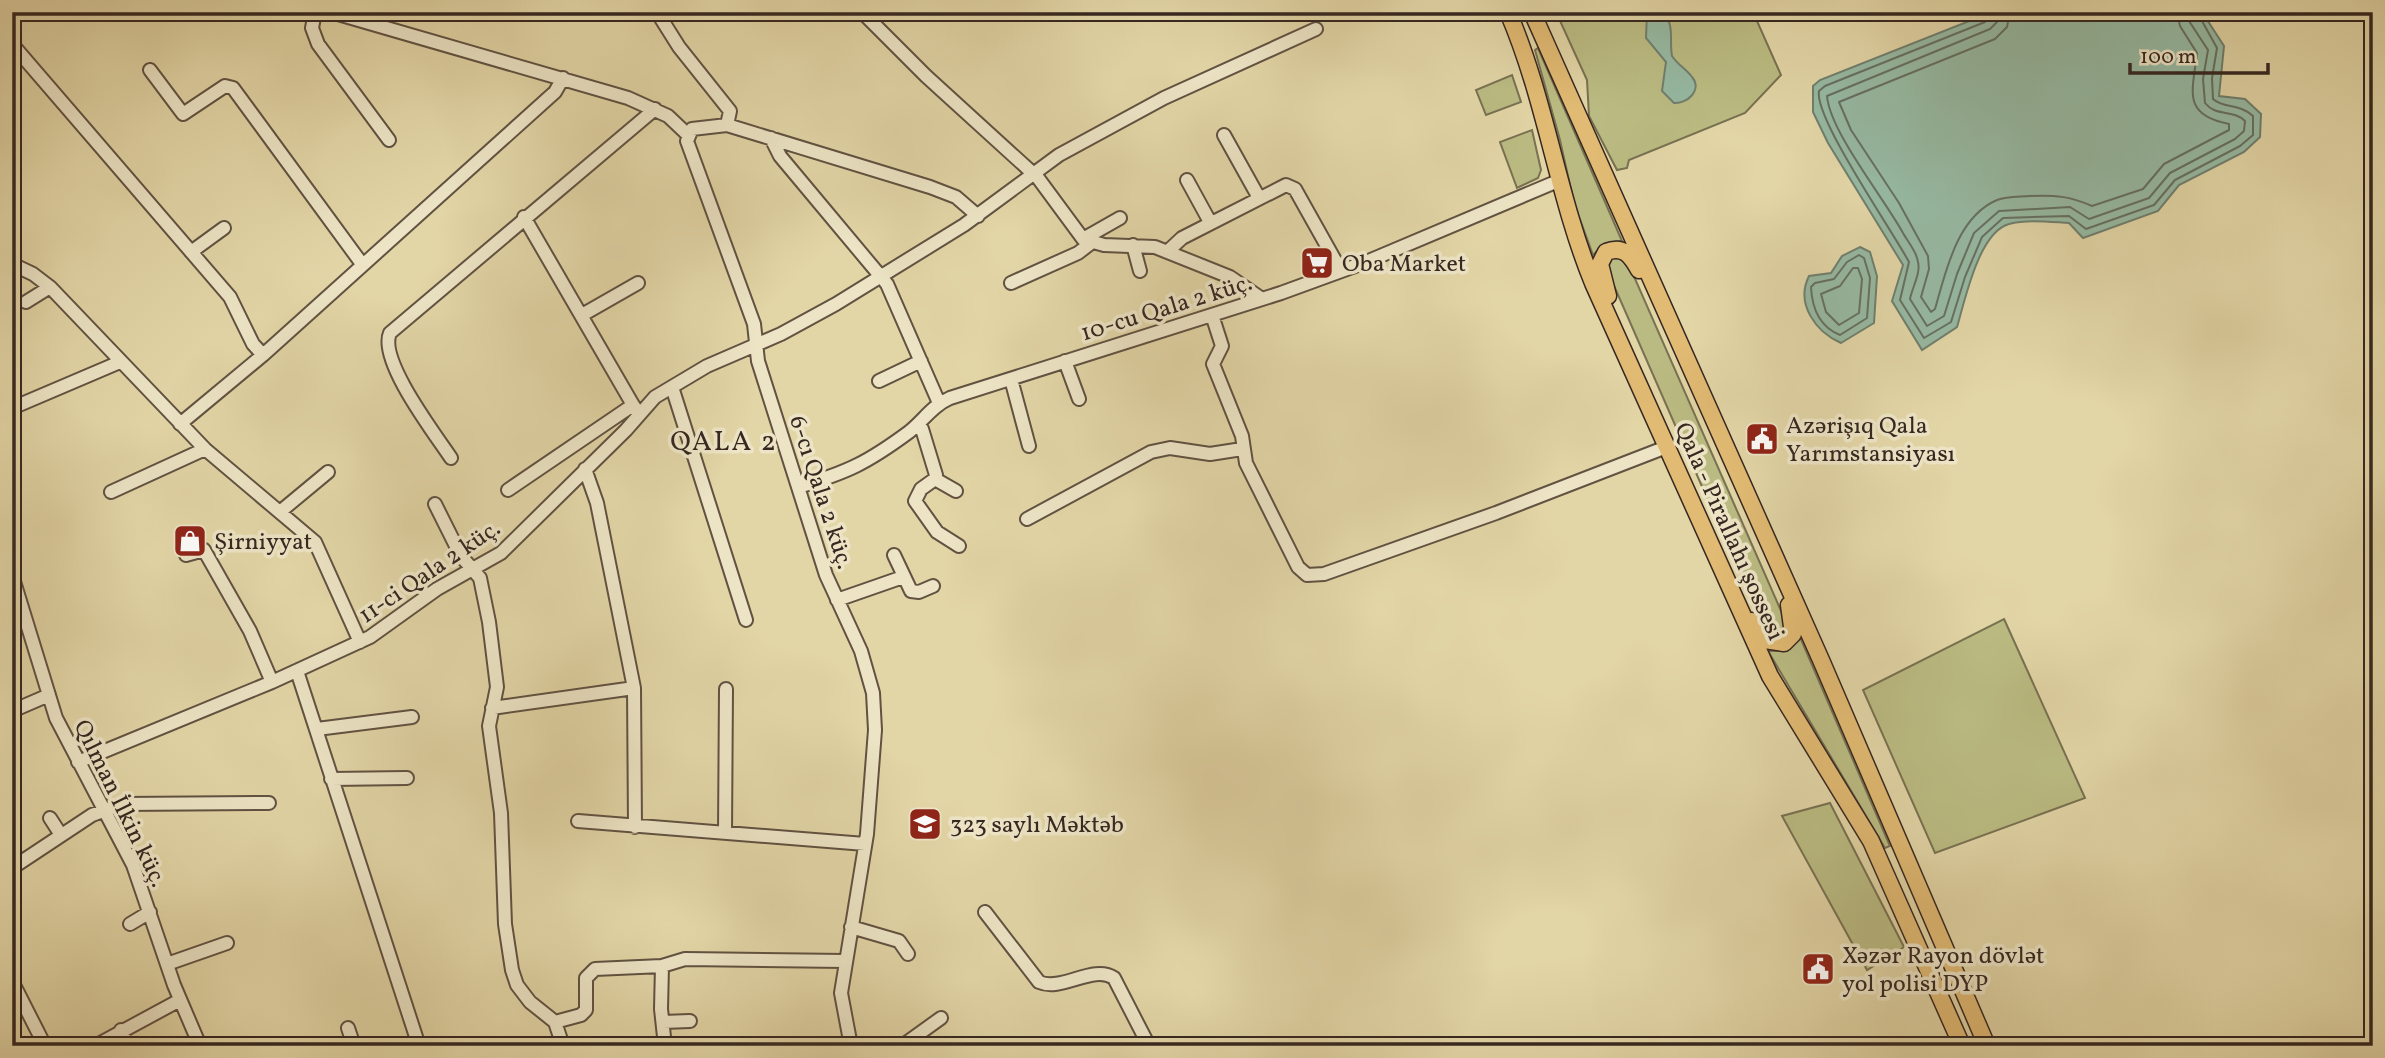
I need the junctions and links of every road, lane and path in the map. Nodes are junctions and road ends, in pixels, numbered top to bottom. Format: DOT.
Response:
graph roads {
  1 [pos="315,12"];
  2 [pos="331,12"];
  3 [pos="657,12"];
  4 [pos="862,12"];
  5 [pos="1508,12"];
  6 [pos="1532,12"];
  7 [pos="1316,29"];
  8 [pos="12,44"];
  9 [pos="150,70"];
  10 [pos="563,78"];
  11 [pos="655,109"];
  12 [pos="727,125"];
  13 [pos="687,134"];
  14 [pos="1224,135"];
  15 [pos="771,138"];
  16 [pos="389,140"];
  17 [pos="1032,173"];
  18 [pos="1187,180"];
  19 [pos="1558,181"];
  20 [pos="1258,196"];
  21 [pos="978,216"];
  22 [pos="524,217"];
  23 [pos="1120,218"];
  24 [pos="1210,222"];
  25 [pos="224,228"];
  26 [pos="1087,241"];
  27 [pos="1133,245"];
  28 [pos="191,252"];
  29 [pos="1167,252"];
  30 [pos="12,264"];
  31 [pos="362,264"];
  32 [pos="1140,271"];
  33 [pos="1341,271"];
  34 [pos="882,276"];
  35 [pos="638,283"];
  36 [pos="1011,283"];
  37 [pos="50,287"];
  38 [pos="1262,299"];
  39 [pos="26,302"];
  40 [pos="582,314"];
  41 [pos="1212,315"];
  42 [pos="1677,336"];
  43 [pos="757,344"];
  44 [pos="1625,354"];
  45 [pos="263,355"];
  46 [pos="922,361"];
  47 [pos="1065,361"];
  48 [pos="120,362"];
  49 [pos="1011,379"];
  50 [pos="879,381"];
  51 [pos="672,387"];
  52 [pos="1079,399"];
  53 [pos="939,403"];
  54 [pos="12,408"];
  55 [pos="636,409"];
  56 [pos="180,424"];
  57 [pos="918,424"];
  58 [pos="1029,446"];
  59 [pos="1669,446"];
  60 [pos="205,449"];
  61 [pos="1242,449"];
  62 [pos="450,458"];
  63 [pos="585,469"];
  64 [pos="328,472"];
  65 [pos="935,479"];
  66 [pos="798,487"];
  67 [pos="508,490"];
  68 [pos="956,491"];
  69 [pos="111,492"];
  70 [pos="435,505"];
  71 [pos="281,511"];
  72 [pos="1027,519"];
  73 [pos="959,546"];
  74 [pos="186,555"];
  75 [pos="894,555"];
  76 [pos="1777,560"];
  77 [pos="473,569"];
  78 [pos="1724,574"];
  79 [pos="12,575"];
  80 [pos="903,577"];
  81 [pos="933,586"];
  82 [pos="837,600"];
  83 [pos="746,621"];
  84 [pos="360,642"];
  85 [pos="297,671"];
  86 [pos="272,682"];
  87 [pos="634,688"];
  88 [pos="726,689"];
  89 [pos="49,695"];
  90 [pos="492,708"];
  91 [pos="12,711"];
  92 [pos="412,717"];
  93 [pos="317,729"];
  94 [pos="78,762"];
  95 [pos="407,778"];
  96 [pos="331,779"];
  97 [pos="269,803"];
  98 [pos="104,810"];
  99 [pos="50,818"];
  100 [pos="578,821"];
  101 [pos="635,827"];
  102 [pos="725,834"];
  103 [pos="61,835"];
  104 [pos="865,844"];
  105 [pos="12,868"];
  106 [pos="150,912"];
  107 [pos="985,912"];
  108 [pos="130,924"];
  109 [pos="851,927"];
  110 [pos="226,943"];
  111 [pos="908,954"];
  112 [pos="845,961"];
  113 [pos="167,964"];
  114 [pos="662,967"];
  115 [pos="12,981"];
  116 [pos="180,1000"];
  117 [pos="941,1018"];
  118 [pos="690,1021"];
  119 [pos="555,1022"];
  120 [pos="663,1022"];
  121 [pos="348,1028"];
  122 [pos="121,1030"];
  123 [pos="45,1046"];
  124 [pos="95,1046"];
  125 [pos="128,1046"];
  126 [pos="200,1046"];
  127 [pos="354,1046"];
  128 [pos="419,1046"];
  129 [pos="563,1046"];
  130 [pos="665,1046"];
  131 [pos="851,1046"];
  132 [pos="902,1046"];
  133 [pos="1149,1046"];
  134 [pos="1962,1046"];
  135 [pos="1987,1046"];
  1 -- 16 [label="street"];
  2 -- 10 [label="street"];
  3 -- 12 [label="street"];
  4 -- 17 [label="street"];
  5 -- 19 [label="main road, Qala - Pirallahı şossesi"];
  6 -- 42 [label="main road, Qala - Pirallahı şossesi"];
  7 -- 17 [label="street, 11-ci Qala 2 küç."];
  8 -- 28 [label="street"];
  9 -- 31 [label="street"];
  10 -- 11 [label="street"];
  10 -- 31 [label="street"];
  11 -- 13 [label="street"];
  11 -- 22 [label="street"];
  12 -- 13 [label="street"];
  12 -- 15 [label="street"];
  13 -- 43 [label="street, 6-cı Qala 2 küç."];
  14 -- 20 [label="street"];
  15 -- 21 [label="street"];
  15 -- 34 [label="street"];
  17 -- 21 [label="street, 11-ci Qala 2 küç."];
  17 -- 26 [label="street"];
  18 -- 24 [label="street"];
  19 -- 33 [label="street, 10-cu Qala 2 küç."];
  19 -- 44 [label="main road, Qala - Pirallahı şossesi"];
  20 -- 24 [label="street"];
  20 -- 33 [label="street"];
  21 -- 34 [label="street, 11-ci Qala 2 küç."];
  22 -- 40 [label="street"];
  22 -- 62 [label="street"];
  23 -- 26 [label="street"];
  24 -- 29 [label="street"];
  25 -- 28 [label="street"];
  26 -- 27 [label="street"];
  26 -- 36 [label="street"];
  27 -- 29 [label="street"];
  27 -- 32 [label="street"];
  28 -- 45 [label="street"];
  29 -- 38 [label="street"];
  30 -- 37 [label="street"];
  31 -- 45 [label="street"];
  33 -- 38 [label="street, 10-cu Qala 2 küç."];
  34 -- 43 [label="street, 11-ci Qala 2 küç."];
  34 -- 46 [label="street"];
  35 -- 40 [label="street"];
  37 -- 39 [label="street"];
  37 -- 48 [label="street"];
  38 -- 41 [label="street, 10-cu Qala 2 küç."];
  40 -- 55 [label="street"];
  41 -- 47 [label="street, 10-cu Qala 2 küç."];
  41 -- 61 [label="street"];
  42 -- 44 [label="main road"];
  42 -- 76 [label="main road, Qala - Pirallahı şossesi"];
  43 -- 51 [label="street, 11-ci Qala 2 küç."];
  43 -- 66 [label="street, 6-cı Qala 2 küç."];
  44 -- 59 [label="main road, Qala - Pirallahı şossesi"];
  45 -- 56 [label="street"];
  46 -- 50 [label="street"];
  46 -- 53 [label="street"];
  47 -- 49 [label="street, 10-cu Qala 2 küç."];
  47 -- 52 [label="street"];
  48 -- 54 [label="street"];
  48 -- 56 [label="street"];
  49 -- 53 [label="street, 10-cu Qala 2 küç."];
  49 -- 58 [label="street"];
  51 -- 55 [label="street, 11-ci Qala 2 küç."];
  51 -- 83 [label="street"];
  53 -- 57 [label="street, 10-cu Qala 2 küç."];
  55 -- 63 [label="street, 11-ci Qala 2 küç."];
  55 -- 67 [label="street"];
  56 -- 60 [label="street"];
  57 -- 65 [label="street"];
  57 -- 66 [label="street, 10-cu Qala 2 küç."];
  59 -- 61 [label="street"];
  59 -- 78 [label="main road, Qala - Pirallahı şossesi"];
  60 -- 69 [label="street"];
  60 -- 71 [label="street"];
  61 -- 72 [label="street"];
  63 -- 77 [label="street, 11-ci Qala 2 küç."];
  63 -- 87 [label="street"];
  64 -- 71 [label="street"];
  65 -- 68 [label="street"];
  65 -- 73 [label="street"];
  66 -- 82 [label="street, 6-cı Qala 2 küç."];
  70 -- 77 [label="street"];
  71 -- 84 [label="street"];
  74 -- 86 [label="street"];
  75 -- 80 [label="street"];
  76 -- 78 [label="main road"];
  76 -- 135 [label="main road, Qala - Pirallahı şossesi"];
  77 -- 84 [label="street, 11-ci Qala 2 küç."];
  77 -- 90 [label="street"];
  78 -- 134 [label="main road, Qala - Pirallahı şossesi"];
  79 -- 89 [label="street, Qılman İlkin küç."];
  80 -- 81 [label="street"];
  80 -- 82 [label="street"];
  82 -- 104 [label="street, 6-cı Qala 2 küç."];
  84 -- 85 [label="street, 11-ci Qala 2 küç."];
  85 -- 86 [label="street, 11-ci Qala 2 küç."];
  85 -- 93 [label="street"];
  86 -- 94 [label="street, 11-ci Qala 2 küç."];
  87 -- 90 [label="street"];
  87 -- 101 [label="street"];
  88 -- 102 [label="street"];
  89 -- 91 [label="street"];
  89 -- 94 [label="street, Qılman İlkin küç."];
  90 -- 119 [label="street"];
  92 -- 93 [label="street"];
  93 -- 96 [label="street"];
  94 -- 98 [label="street, Qılman İlkin küç."];
  95 -- 96 [label="street"];
  96 -- 128 [label="street"];
  97 -- 98 [label="street"];
  98 -- 103 [label="street"];
  98 -- 106 [label="street, Qılman İlkin küç."];
  99 -- 103 [label="street"];
  100 -- 101 [label="street"];
  101 -- 102 [label="street"];
  102 -- 104 [label="street"];
  103 -- 105 [label="street"];
  104 -- 109 [label="street, 6-cı Qala 2 küç."];
  106 -- 108 [label="street"];
  106 -- 113 [label="street, Qılman İlkin küç."];
  107 -- 133 [label="street"];
  109 -- 111 [label="street"];
  109 -- 112 [label="street, 6-cı Qala 2 küç."];
  110 -- 113 [label="street"];
  112 -- 114 [label="street"];
  112 -- 131 [label="street, 6-cı Qala 2 küç."];
  113 -- 116 [label="street, Qılman İlkin küç."];
  114 -- 119 [label="street"];
  114 -- 120 [label="street"];
  115 -- 123 [label="street"];
  116 -- 122 [label="street"];
  116 -- 126 [label="street, Qılman İlkin küç."];
  117 -- 132 [label="street"];
  118 -- 120 [label="street"];
  119 -- 129 [label="street"];
  120 -- 130 [label="street"];
  121 -- 127 [label="street"];
  122 -- 124 [label="street"];
  122 -- 125 [label="street"];
}
